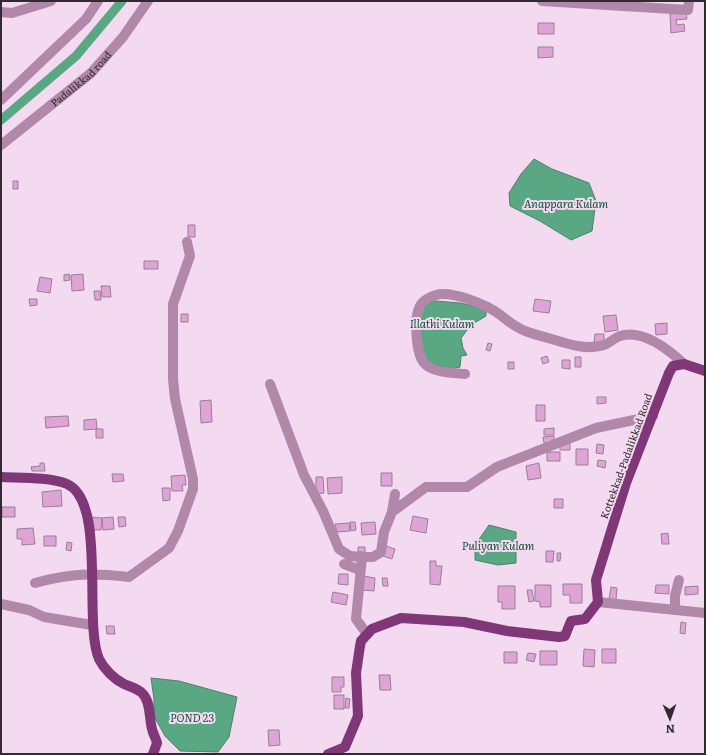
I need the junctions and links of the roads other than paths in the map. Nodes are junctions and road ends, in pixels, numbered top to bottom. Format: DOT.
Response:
graph roads {
  1 [pos="51,1"];
  2 [pos="98,1"];
  3 [pos="148,1"];
  4 [pos="542,1"];
  5 [pos="689,1"];
  6 [pos="1,12"];
  7 [pos="1,100"];
  8 [pos="1,145"];
  9 [pos="187,242"];
  10 [pos="684,364"];
  11 [pos="705,370"];
  12 [pos="465,374"];
  13 [pos="270,384"];
  14 [pos="654,416"];
  15 [pos="1,477"];
  16 [pos="395,494"];
  17 [pos="392,512"];
  18 [pos="362,557"];
  19 [pos="344,564"];
  20 [pos="360,570"];
  21 [pos="93,573"];
  22 [pos="679,580"];
  23 [pos="35,583"];
  24 [pos="598,602"];
  25 [pos="1,604"];
  26 [pos="675,610"];
  27 [pos="705,613"];
  28 [pos="92,625"];
  29 [pos="367,634"];
  30 [pos="153,754"];
  31 [pos="328,754"];
  1 -- 6 [label="street"];
  2 -- 7 [label="street"];
  3 -- 8 [label="street, Padalikkad road"];
  4 -- 5 [label="street"];
  9 -- 21 [label="street"];
  10 -- 11 [label="main road"];
  10 -- 12 [label="street"];
  10 -- 14 [label="main road, Kottekkad-Padalikkad Road"];
  13 -- 18 [label="street"];
  14 -- 17 [label="street"];
  14 -- 24 [label="main road, Kottekkad-Padalikkad Road"];
  15 -- 21 [label="main road"];
  16 -- 17 [label="street"];
  17 -- 18 [label="street"];
  18 -- 20 [label="street"];
  19 -- 20 [label="street"];
  20 -- 29 [label="street"];
  21 -- 23 [label="street"];
  21 -- 28 [label="main road"];
  22 -- 26 [label="street"];
  24 -- 26 [label="street"];
  24 -- 29 [label="main road"];
  25 -- 28 [label="street"];
  26 -- 27 [label="street"];
  28 -- 30 [label="main road"];
  29 -- 31 [label="main road"];
}
